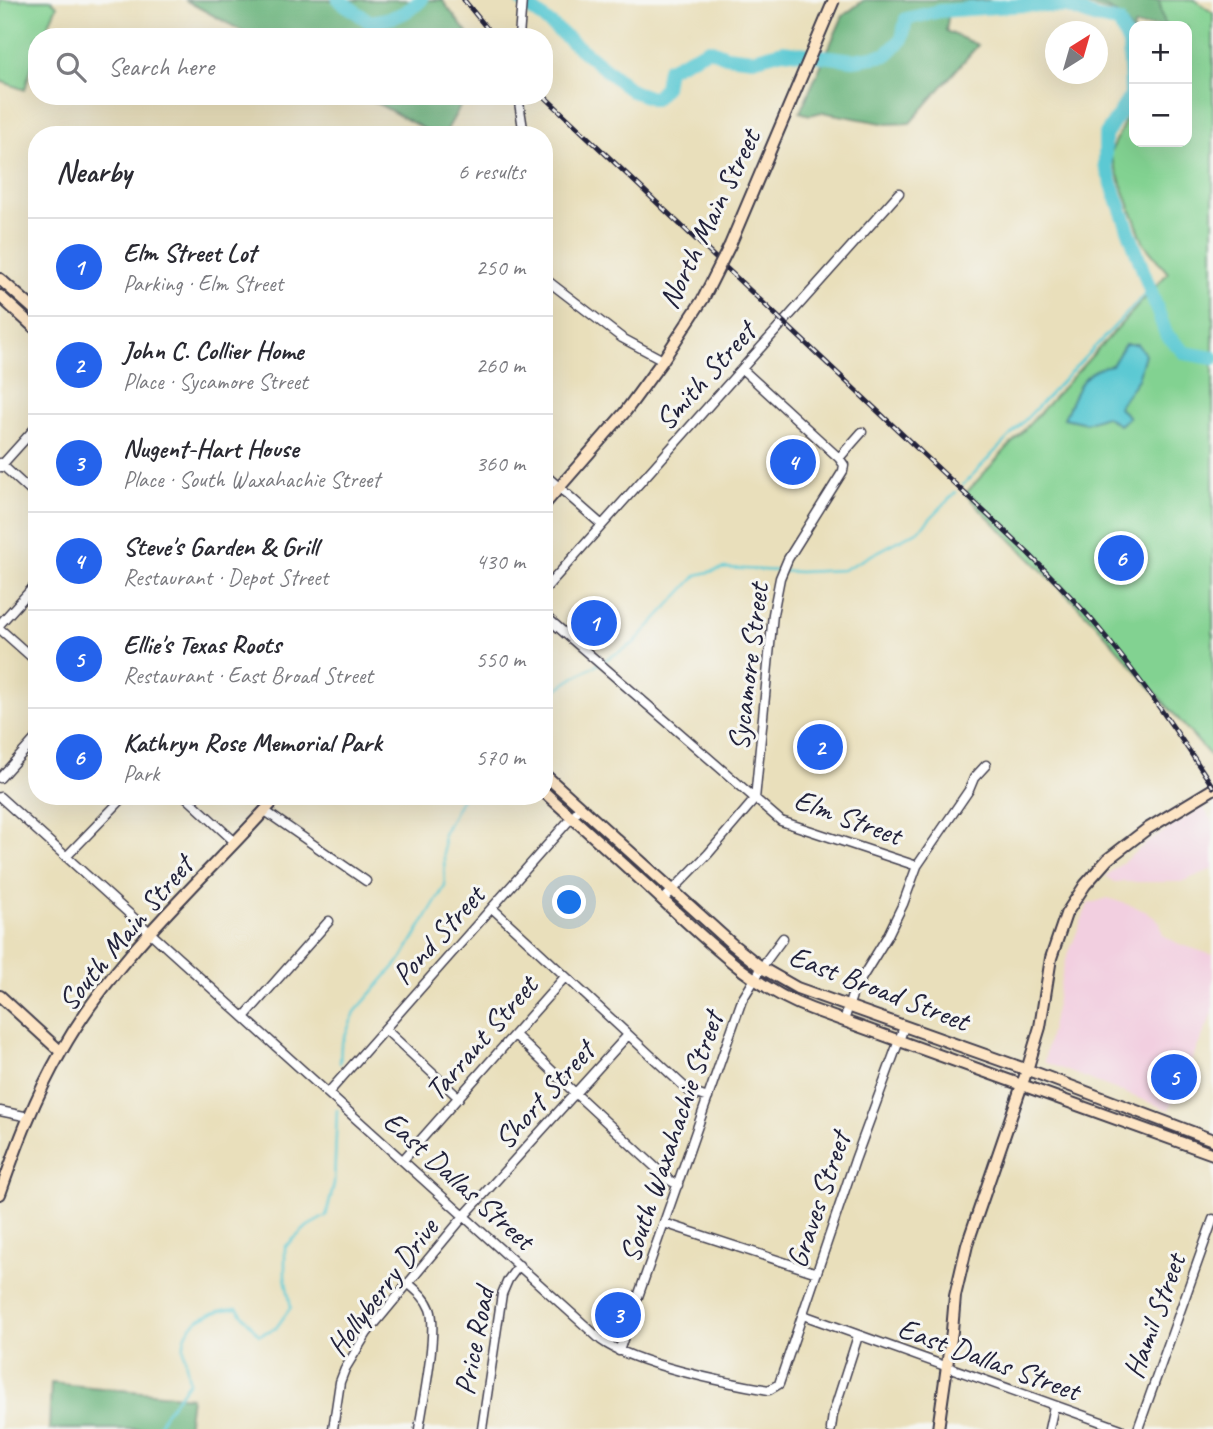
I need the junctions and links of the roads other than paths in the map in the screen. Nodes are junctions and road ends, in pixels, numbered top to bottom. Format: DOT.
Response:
graph roads {
  1 [pos="522,0"];
  2 [pos="834,0"];
  3 [pos="520,28"];
  4 [pos="519,105"];
  5 [pos="523,126"];
  6 [pos="899,194"];
  7 [pos="0,279"];
  8 [pos="553,285"];
  9 [pos="0,296"];
  10 [pos="28,304"];
  11 [pos="28,322"];
  12 [pos="663,360"];
  13 [pos="742,369"];
  14 [pos="862,432"];
  15 [pos="28,436"];
  16 [pos="839,458"];
  17 [pos="1,465"];
  18 [pos="553,482"];
  19 [pos="560,488"];
  20 [pos="28,489"];
  21 [pos="553,495"];
  22 [pos="602,525"];
  23 [pos="553,580"];
  24 [pos="28,593"];
  25 [pos="553,623"];
  26 [pos="0,626"];
  27 [pos="28,653"];
  28 [pos="28,747"];
  29 [pos="985,765"];
  30 [pos="0,778"];
  31 [pos="553,782"];
  32 [pos="1213,789"];
  33 [pos="0,797"];
  34 [pos="755,799"];
  35 [pos="553,800"];
  36 [pos="116,805"];
  37 [pos="195,805"];
  38 [pos="270,805"];
  39 [pos="581,807"];
  40 [pos="265,811"];
  41 [pos="572,817"];
  42 [pos="235,842"];
  43 [pos="66,857"];
  44 [pos="917,866"];
  45 [pos="366,881"];
  46 [pos="673,890"];
  47 [pos="663,900"];
  48 [pos="492,908"];
  49 [pos="328,921"];
  50 [pos="150,932"];
  51 [pos="783,938"];
  52 [pos="761,968"];
  53 [pos="565,977"];
  54 [pos="754,979"];
  55 [pos="0,996"];
  56 [pos="848,1007"];
  57 [pos="244,1017"];
  58 [pos="844,1021"];
  59 [pos="904,1027"];
  60 [pos="386,1029"];
  61 [pos="515,1035"];
  62 [pos="628,1035"];
  63 [pos="899,1040"];
  64 [pos="61,1052"];
  65 [pos="1027,1070"];
  66 [pos="1022,1085"];
  67 [pos="328,1093"];
  68 [pos="576,1094"];
  69 [pos="459,1098"];
  70 [pos="708,1098"];
  71 [pos="0,1111"];
  72 [pos="1145,1114"];
  73 [pos="29,1117"];
  74 [pos="1140,1127"];
  75 [pos="1213,1140"];
  76 [pos="1213,1154"];
  77 [pos="403,1160"];
  78 [pos="678,1185"];
  79 [pos="0,1194"];
  80 [pos="464,1216"];
  81 [pos="1213,1219"];
  82 [pos="664,1223"];
  83 [pos="519,1265"];
  84 [pos="817,1273"];
  85 [pos="409,1284"];
  86 [pos="803,1315"];
  87 [pos="858,1336"];
  88 [pos="619,1351"];
  89 [pos="947,1368"];
  90 [pos="775,1388"];
  91 [pos="1054,1406"];
  92 [pos="333,1429"];
  93 [pos="419,1429"];
  94 [pos="482,1429"];
  95 [pos="831,1429"];
  96 [pos="938,1429"];
  97 [pos="1049,1429"];
  98 [pos="1121,1429"];
  99 [pos="1138,1429"];
  1 -- 3 [label="street"];
  2 -- 12 [label="main road, North Main Street, bridge"];
  4 -- 5 [label="street"];
  6 -- 13 [label="street, Smith Street"];
  7 -- 10 [label="main road"];
  8 -- 12 [label="street"];
  9 -- 11 [label="main road"];
  12 -- 19 [label="main road, North Main Street"];
  13 -- 16 [label="street"];
  13 -- 22 [label="street, Smith Street"];
  14 -- 16 [label="street"];
  15 -- 17 [label="street"];
  16 -- 34 [label="street, Sycamore Street"];
  17 -- 20 [label="street"];
  18 -- 19 [label="street"];
  19 -- 21 [label="main road, North Main Street"];
  19 -- 22 [label="street"];
  22 -- 23 [label="street, Smith Street"];
  24 -- 26 [label="street"];
  25 -- 34 [label="street, Elm Street"];
  26 -- 27 [label="street"];
  28 -- 30 [label="street"];
  29 -- 44 [label="street"];
  31 -- 39 [label="main road, East Broad Street"];
  32 -- 65 [label="main road"];
  33 -- 43 [label="street, East Dallas Street"];
  34 -- 44 [label="street, Elm Street"];
  34 -- 46 [label="street"];
  35 -- 41 [label="main road, East Broad Street"];
  36 -- 43 [label="street"];
  37 -- 42 [label="street"];
  38 -- 40 [label="main road, South Main Street"];
  39 -- 41 [label="street, Pond Street"];
  39 -- 46 [label="main road, East Broad Street"];
  40 -- 42 [label="main road, South Main Street"];
  40 -- 45 [label="street"];
  41 -- 47 [label="main road, East Broad Street"];
  41 -- 48 [label="street, Pond Street"];
  42 -- 50 [label="main road, South Main Street"];
  43 -- 50 [label="street, East Dallas Street"];
  44 -- 56 [label="street"];
  46 -- 47 [label="street"];
  46 -- 52 [label="main road, East Broad Street"];
  47 -- 54 [label="main road, East Broad Street"];
  48 -- 53 [label="street"];
  48 -- 60 [label="street, Pond Street"];
  49 -- 57 [label="street"];
  50 -- 57 [label="street, East Dallas Street"];
  50 -- 64 [label="main road, South Main Street"];
  51 -- 52 [label="street, South Waxahachie Street"];
  52 -- 54 [label="street, South Waxahachie Street"];
  52 -- 56 [label="main road, East Broad Street"];
  53 -- 61 [label="street, Tarrant Street"];
  53 -- 62 [label="street"];
  54 -- 58 [label="main road, East Broad Street"];
  54 -- 70 [label="street, South Waxahachie Street"];
  55 -- 64 [label="main road"];
  56 -- 58 [label="street"];
  56 -- 59 [label="main road, East Broad Street"];
  57 -- 67 [label="street, East Dallas Street"];
  58 -- 63 [label="main road, East Broad Street"];
  59 -- 63 [label="street, Graves Street"];
  59 -- 65 [label="main road, East Broad Street"];
  60 -- 67 [label="street, Pond Street"];
  60 -- 69 [label="street"];
  61 -- 68 [label="street"];
  61 -- 69 [label="street, Tarrant Street"];
  62 -- 68 [label="street, Short Street"];
  62 -- 70 [label="street"];
  63 -- 66 [label="main road, East Broad Street"];
  63 -- 84 [label="street, Graves Street"];
  64 -- 73 [label="main road, South Main Street"];
  65 -- 66 [label="main road"];
  65 -- 72 [label="main road, East Broad Street"];
  66 -- 74 [label="main road, East Broad Street"];
  66 -- 89 [label="main road"];
  67 -- 77 [label="street, East Dallas Street"];
  68 -- 78 [label="street"];
  68 -- 80 [label="street, Short Street"];
  69 -- 77 [label="street, Tarrant Street"];
  70 -- 78 [label="street, South Waxahachie Street"];
  71 -- 73 [label="street"];
  72 -- 74 [label="main road"];
  72 -- 75 [label="main road, East Broad Street"];
  73 -- 79 [label="main road, South Main Street"];
  74 -- 76 [label="main road, East Broad Street"];
  77 -- 80 [label="street, East Dallas Street"];
  78 -- 82 [label="street, South Waxahachie Street"];
  80 -- 83 [label="street, East Dallas Street"];
  80 -- 85 [label="street, Hollyberry Drive"];
  81 -- 99 [label="street, Hamil Street"];
  82 -- 84 [label="street"];
  82 -- 88 [label="street, South Waxahachie Street"];
  83 -- 88 [label="street, East Dallas Street"];
  83 -- 94 [label="street, Price Road"];
  84 -- 86 [label="street, Graves Street"];
  85 -- 92 [label="street, Hollyberry Drive"];
  85 -- 93 [label="street"];
  86 -- 87 [label="street, East Dallas Street"];
  86 -- 90 [label="street, Graves Street"];
  87 -- 89 [label="street, East Dallas Street"];
  87 -- 95 [label="street"];
  88 -- 90 [label="street, East Dallas Street"];
  89 -- 91 [label="street, East Dallas Street"];
  89 -- 96 [label="main road"];
  91 -- 97 [label="street"];
  91 -- 98 [label="street, East Dallas Street"];
}
